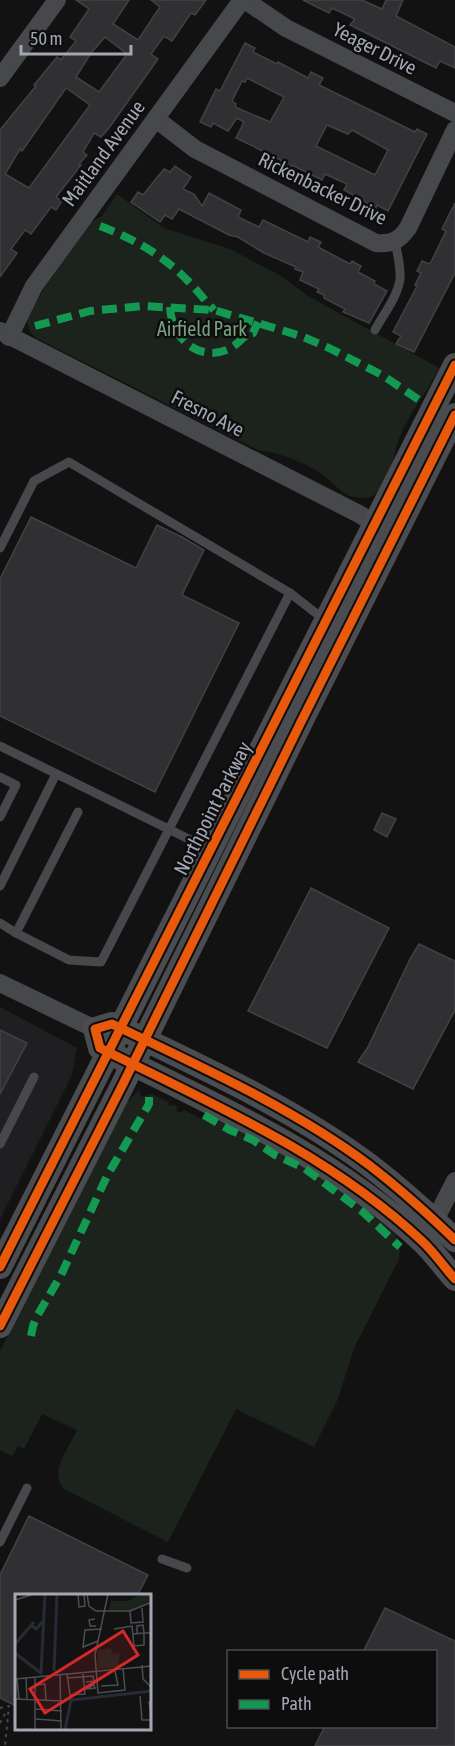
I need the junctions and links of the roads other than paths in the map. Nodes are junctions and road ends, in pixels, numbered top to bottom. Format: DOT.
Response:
graph roads {
  1 [pos="57,0"];
  2 [pos="244,0"];
  3 [pos="0,78"];
  4 [pos="455,113"];
  5 [pos="156,119"];
  6 [pos="455,130"];
  7 [pos="395,241"];
  8 [pos="375,330"];
  9 [pos="4,334"];
  10 [pos="455,365"];
  11 [pos="455,415"];
  12 [pos="385,530"];
  13 [pos="0,548"];
  14 [pos="290,593"];
  15 [pos="336,626"];
  16 [pos="0,746"];
  17 [pos="56,774"];
  18 [pos="0,777"];
  19 [pos="78,812"];
  20 [pos="0,817"];
  21 [pos="170,830"];
  22 [pos="211,850"];
  23 [pos="0,886"];
  24 [pos="0,923"];
  25 [pos="16,933"];
  26 [pos="0,983"];
  27 [pos="121,1028"];
  28 [pos="94,1029"];
  29 [pos="145,1040"];
  30 [pos="108,1053"];
  31 [pos="133,1065"];
  32 [pos="34,1077"];
  33 [pos="0,1144"];
  34 [pos="455,1181"];
  35 [pos="435,1220"];
  36 [pos="455,1240"];
  37 [pos="423,1242"];
  38 [pos="0,1267"];
  39 [pos="455,1279"];
  40 [pos="0,1326"];
  41 [pos="27,1488"];
  42 [pos="0,1542"];
  43 [pos="162,1559"];
  44 [pos="187,1568"];
  1 -- 3 [label="street"];
  2 -- 4 [label="street, Yeager Drive"];
  2 -- 5 [label="street, Maitland Avenue"];
  5 -- 7 [label="street, Rickenbacker Drive"];
  5 -- 9 [label="street, Maitland Avenue"];
  6 -- 7 [label="street, Rickenbacker Drive"];
  7 -- 8 [label="lane"];
  9 -- 12 [label="street, Fresno Ave"];
  10 -- 12 [label="street, Northpoint Parkway"];
  11 -- 12 [label="street, Northpoint Parkway"];
  12 -- 15 [label="street, Northpoint Parkway"];
  13 -- 14 [label="lane"];
  14 -- 15 [label="lane"];
  14 -- 21 [label="lane"];
  15 -- 22 [label="street, Northpoint Parkway"];
  15 -- 29 [label="street, Northpoint Parkway"];
  16 -- 17 [label="lane"];
  17 -- 21 [label="lane"];
  17 -- 23 [label="lane"];
  18 -- 20 [label="lane"];
  19 -- 25 [label="lane"];
  21 -- 22 [label="lane"];
  21 -- 25 [label="lane"];
  22 -- 27 [label="street, Northpoint Parkway"];
  24 -- 25 [label="lane"];
  26 -- 28 [label="street"];
  27 -- 28 [label="street"];
  27 -- 29 [label="street"];
  27 -- 30 [label="street, Northpoint Parkway"];
  28 -- 30 [label="street"];
  29 -- 31 [label="street, Northpoint Parkway"];
  29 -- 35 [label="street"];
  30 -- 31 [label="street"];
  30 -- 38 [label="street, Northpoint Parkway"];
  31 -- 37 [label="street"];
  31 -- 40 [label="street, Northpoint Parkway"];
  32 -- 33 [label="lane"];
  34 -- 35 [label="street"];
  35 -- 36 [label="street"];
  35 -- 37 [label="street"];
  37 -- 39 [label="street"];
  41 -- 42 [label="lane"];
  43 -- 44 [label="lane"];
}
